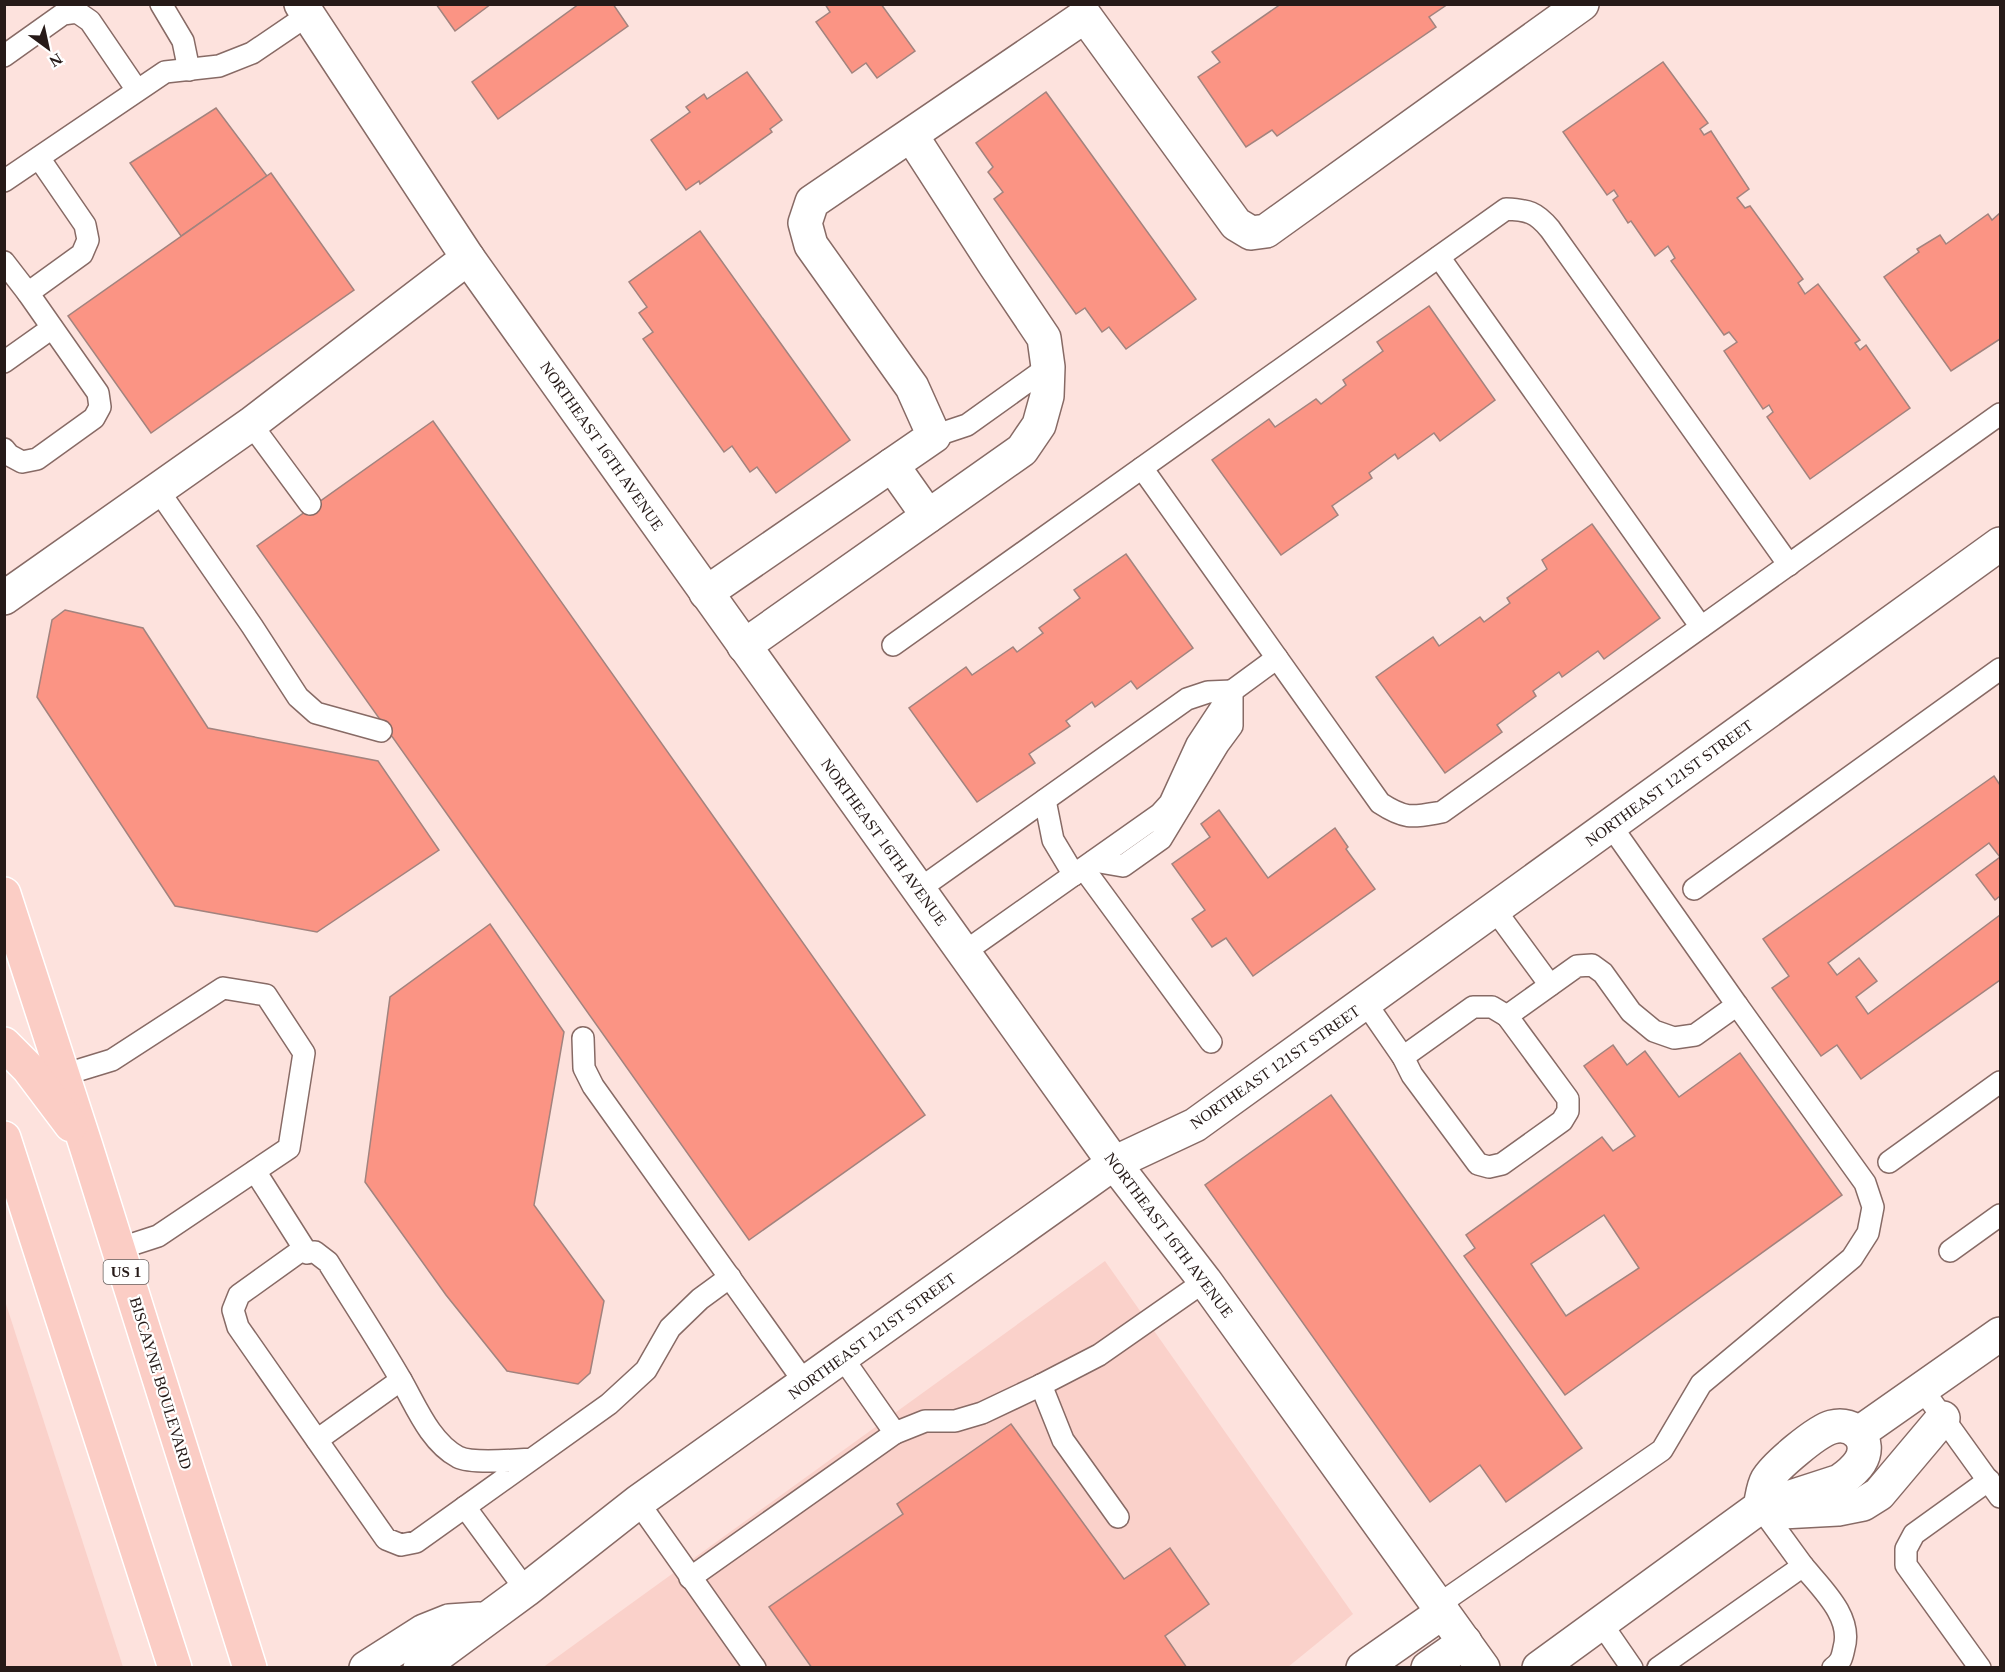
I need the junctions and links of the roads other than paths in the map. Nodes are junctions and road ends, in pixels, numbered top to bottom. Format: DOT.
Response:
graph roads {
  1 [pos="161,4"];
  2 [pos="1582,4"];
  3 [pos="304,10"];
  4 [pos="1081,10"];
  5 [pos="4,56"];
  6 [pos="189,70"];
  7 [pos="137,90"];
  8 [pos="912,135"];
  9 [pos="39,158"];
  10 [pos="4,181"];
  11 [pos="1439,257"];
  12 [pos="468,258"];
  13 [pos="4,262"];
  14 [pos="28,293"];
  15 [pos="52,328"];
  16 [pos="4,362"];
  17 [pos="1048,367"];
  18 [pos="2001,414"];
  19 [pos="251,424"];
  20 [pos="934,436"];
  21 [pos="4,449"];
  22 [pos="892,465"];
  23 [pos="1142,468"];
  24 [pos="158,490"];
  25 [pos="310,504"];
  26 [pos="928,516"];
  27 [pos="2001,544"];
  28 [pos="1789,565"];
  29 [pos="706,593"];
  30 [pos="4,597"];
  31 [pos="1701,627"];
  32 [pos="893,645"];
  33 [pos="744,646"];
  34 [pos="1277,658"];
  35 [pos="1997,679"];
  36 [pos="1232,691"];
  37 [pos="381,731"];
  38 [pos="1045,800"];
  39 [pos="1611,826"];
  40 [pos="1084,868"];
  41 [pos="1694,889"];
  42 [pos="918,890"];
  43 [pos="4,894"];
  44 [pos="1495,910"];
  45 [pos="963,953"];
  46 [pos="1550,985"];
  47 [pos="1365,1002"];
  48 [pos="1737,1005"];
  49 [pos="1507,1016"];
  50 [pos="583,1038"];
  51 [pos="1211,1042"];
  52 [pos="4,1044"];
  53 [pos="1403,1057"];
  54 [pos="63,1075"];
  55 [pos="2001,1082"];
  56 [pos="4,1138"];
  57 [pos="86,1146"];
  58 [pos="1114,1162"];
  59 [pos="1889,1162"];
  60 [pos="255,1171"];
  61 [pos="2001,1215"];
  62 [pos="118,1249"];
  63 [pos="1950,1251"];
  64 [pos="307,1253"];
  65 [pos="730,1277"];
  66 [pos="1205,1281"];
  67 [pos="2001,1334"];
  68 [pos="842,1357"];
  69 [pos="401,1380"];
  70 [pos="805,1383"];
  71 [pos="1041,1385"];
  72 [pos="1923,1390"];
  73 [pos="1943,1418"];
  74 [pos="1859,1432"];
  75 [pos="895,1433"];
  76 [pos="317,1440"];
  77 [pos="532,1459"];
  78 [pos="1995,1489"];
  79 [pos="638,1503"];
  80 [pos="465,1507"];
  81 [pos="1760,1507"];
  82 [pos="1118,1517"];
  83 [pos="1803,1566"];
  84 [pos="690,1578"];
  85 [pos="526,1590"];
  86 [pos="1440,1608"];
  87 [pos="484,1619"];
  88 [pos="1600,1623"];
  89 [pos="1474,1655"];
  90 [pos="253,1661"];
  91 [pos="175,1668"];
  92 [pos="366,1668"];
  93 [pos="420,1668"];
  94 [pos="754,1668"];
  95 [pos="1363,1668"];
  96 [pos="1428,1668"];
  97 [pos="1539,1668"];
  98 [pos="1632,1668"];
  99 [pos="1658,1668"];
  100 [pos="1833,1668"];
  101 [pos="1980,1668"];
  1 -- 6 [label="lane"];
  2 -- 4 [label="street"];
  3 -- 6 [label="lane"];
  3 -- 12 [label="street, NORTHEAST 16TH AVENUE"];
  4 -- 8 [label="street"];
  5 -- 7 [label="lane"];
  6 -- 7 [label="lane"];
  7 -- 9 [label="lane"];
  8 -- 17 [label="street"];
  8 -- 20 [label="street"];
  9 -- 10 [label="lane"];
  9 -- 14 [label="lane"];
  11 -- 23 [label="lane"];
  11 -- 28 [label="lane"];
  11 -- 31 [label="lane"];
  12 -- 19 [label="street"];
  12 -- 29 [label="street, NORTHEAST 16TH AVENUE"];
  13 -- 14 [label="lane"];
  14 -- 15 [label="lane"];
  15 -- 16 [label="lane"];
  15 -- 21 [label="lane"];
  17 -- 20 [label="lane"];
  17 -- 26 [label="street"];
  18 -- 28 [label="lane"];
  19 -- 24 [label="street"];
  19 -- 25 [label="lane"];
  20 -- 22 [label="street"];
  22 -- 26 [label="street"];
  22 -- 29 [label="street"];
  23 -- 32 [label="lane"];
  23 -- 34 [label="lane"];
  24 -- 30 [label="street"];
  24 -- 37 [label="lane"];
  26 -- 33 [label="street"];
  27 -- 39 [label="street, NORTHEAST 121ST STREET"];
  28 -- 31 [label="lane"];
  29 -- 33 [label="street, NORTHEAST 16TH AVENUE"];
  31 -- 34 [label="lane"];
  33 -- 42 [label="street, NORTHEAST 16TH AVENUE"];
  34 -- 36 [label="lane"];
  35 -- 41 [label="lane"];
  36 -- 38 [label="lane"];
  36 -- 40 [label="lane"];
  38 -- 40 [label="lane"];
  38 -- 42 [label="lane"];
  39 -- 44 [label="street, NORTHEAST 121ST STREET"];
  39 -- 48 [label="lane"];
  40 -- 45 [label="lane"];
  40 -- 51 [label="lane"];
  42 -- 45 [label="street, NORTHEAST 16TH AVENUE"];
  43 -- 54 [label="main road, BISCAYNE BOULEVARD / US 1"];
  44 -- 46 [label="lane"];
  44 -- 47 [label="street, NORTHEAST 121ST STREET"];
  45 -- 58 [label="street, NORTHEAST 16TH AVENUE"];
  46 -- 48 [label="lane"];
  46 -- 49 [label="lane"];
  47 -- 53 [label="lane"];
  47 -- 58 [label="street, NORTHEAST 121ST STREET"];
  48 -- 86 [label="lane"];
  49 -- 53 [label="lane"];
  49 -- 53 [label="lane"];
  50 -- 65 [label="lane"];
  52 -- 57 [label="main road"];
  54 -- 57 [label="main road, BISCAYNE BOULEVARD / US 1"];
  54 -- 60 [label="lane"];
  55 -- 59 [label="lane"];
  56 -- 91 [label="main road"];
  57 -- 62 [label="main road, BISCAYNE BOULEVARD / US 1"];
  58 -- 66 [label="street, NORTHEAST 16TH AVENUE"];
  58 -- 68 [label="street, NORTHEAST 121ST STREET"];
  60 -- 62 [label="lane"];
  60 -- 64 [label="lane"];
  61 -- 63 [label="lane"];
  62 -- 90 [label="main road, BISCAYNE BOULEVARD / US 1"];
  64 -- 69 [label="lane"];
  64 -- 76 [label="lane"];
  65 -- 70 [label="lane"];
  65 -- 77 [label="lane"];
  66 -- 71 [label="lane"];
  66 -- 86 [label="street, NORTHEAST 16TH AVENUE"];
  67 -- 72 [label="street"];
  68 -- 70 [label="street, NORTHEAST 121ST STREET"];
  68 -- 75 [label="lane"];
  69 -- 76 [label="lane"];
  69 -- 77 [label="lane"];
  70 -- 79 [label="street, NORTHEAST 121ST STREET"];
  71 -- 75 [label="lane"];
  71 -- 82 [label="lane"];
  72 -- 73 [label="lane"];
  72 -- 74 [label="street"];
  73 -- 78 [label="lane"];
  73 -- 81 [label="street"];
  74 -- 81 [label="street"];
  74 -- 81 [label="street"];
  75 -- 84 [label="lane"];
  76 -- 80 [label="lane"];
  77 -- 80 [label="lane"];
  78 -- 101 [label="lane"];
  79 -- 84 [label="lane"];
  79 -- 85 [label="street, NORTHEAST 121ST STREET"];
  80 -- 85 [label="lane"];
  81 -- 83 [label="lane"];
  81 -- 88 [label="street"];
  83 -- 99 [label="lane"];
  83 -- 100 [label="lane"];
  84 -- 94 [label="lane"];
  85 -- 87 [label="street, NORTHEAST 121ST STREET"];
  86 -- 89 [label="street, NORTHEAST 16TH AVENUE"];
  86 -- 95 [label="street"];
  87 -- 92 [label="street"];
  87 -- 93 [label="street, NORTHEAST 121ST STREET"];
  88 -- 97 [label="street"];
  88 -- 98 [label="lane"];
  89 -- 96 [label="street"];
}
